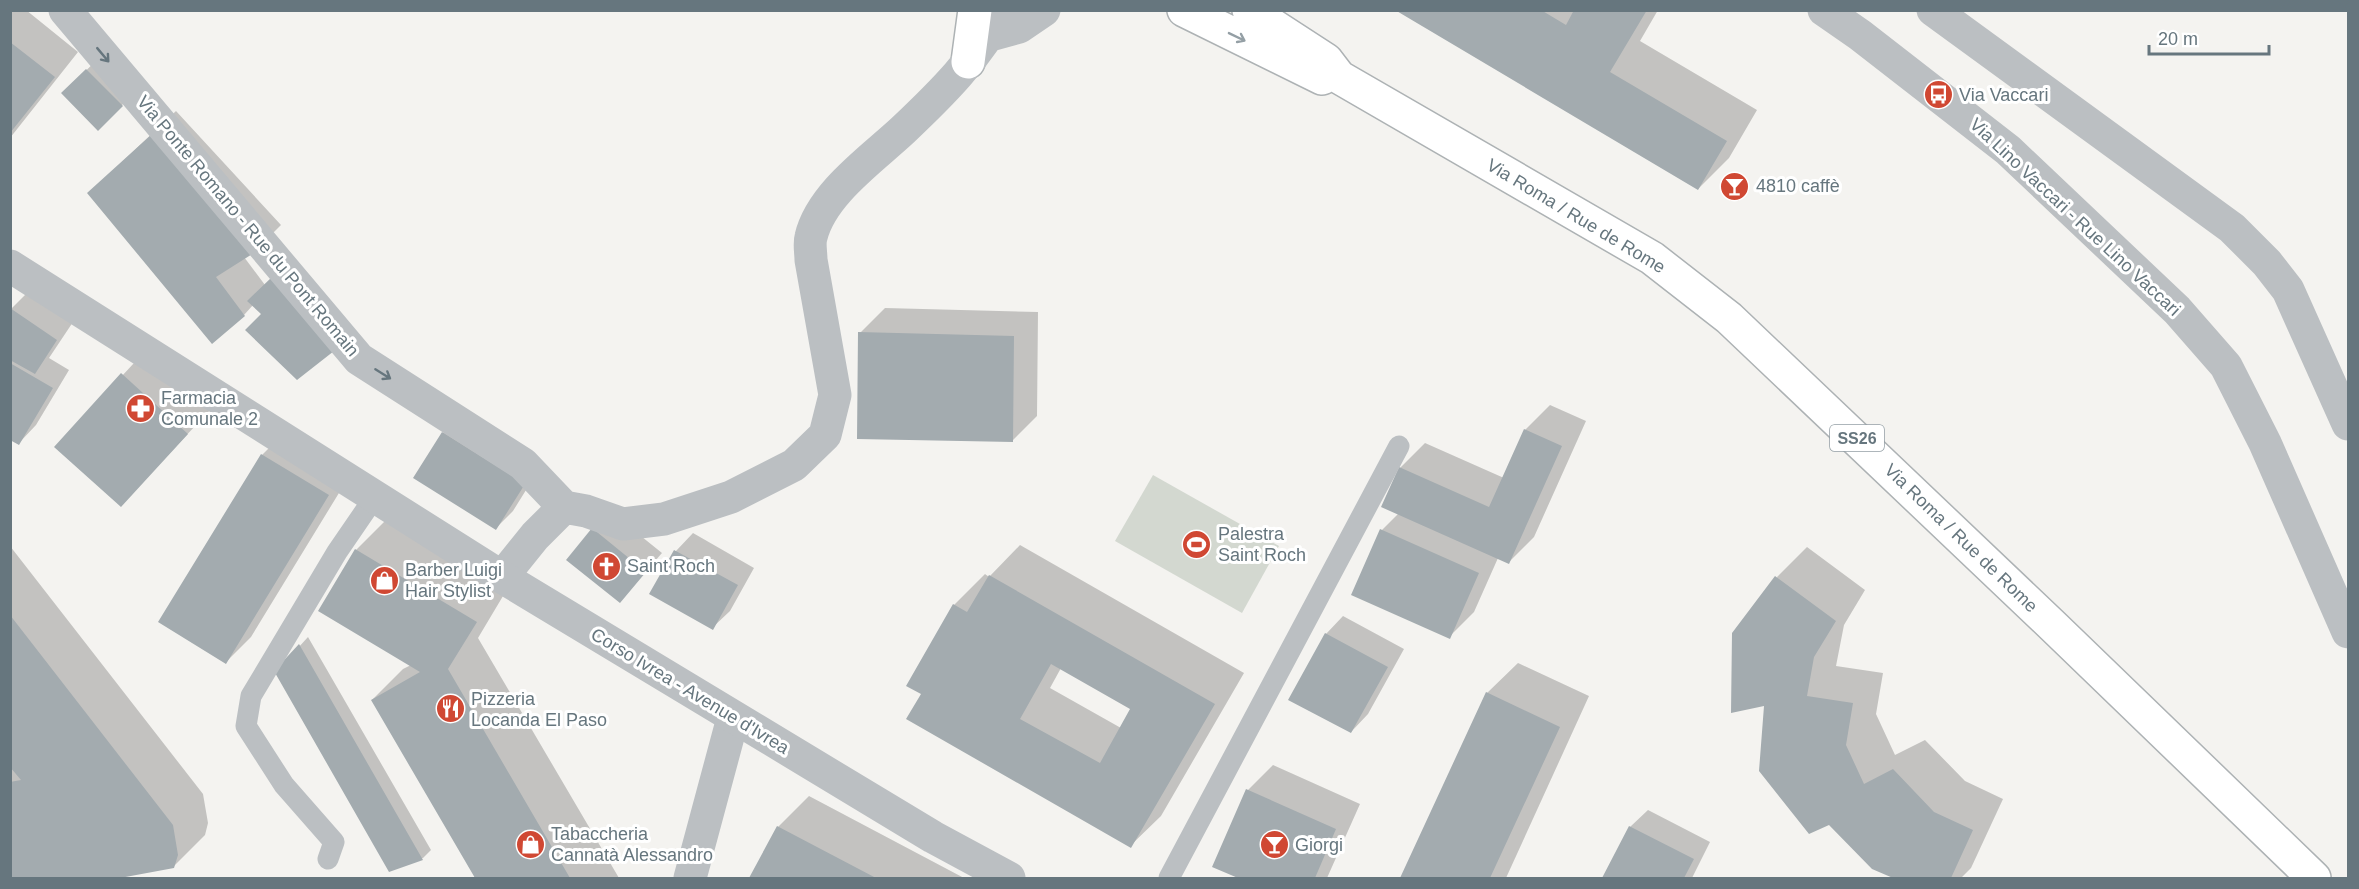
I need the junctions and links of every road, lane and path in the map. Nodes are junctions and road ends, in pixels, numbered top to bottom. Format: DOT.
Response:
graph roads {
  1 [pos="65,10"];
  2 [pos="1044,10"];
  3 [pos="1184,10"];
  4 [pos="1249,10"];
  5 [pos="1824,10"];
  6 [pos="1933,10"];
  7 [pos="989,18"];
  8 [pos="968,62"];
  9 [pos="1339,77"];
  10 [pos="10,267"];
  11 [pos="2349,424"];
  12 [pos="1399,446"];
  13 [pos="374,498"];
  14 [pos="564,507"];
  15 [pos="502,578"];
  16 [pos="2349,632"];
  17 [pos="733,718"];
  18 [pos="328,859"];
  19 [pos="690,879"];
  20 [pos="1009,879"];
  21 [pos="1169,879"];
  22 [pos="2314,879"];
  1 -- 14 [label="street, Via Ponte Romano - Rue du Pont Romain, one-way"];
  2 -- 7 [label="street"];
  3 -- 9 [label="main road, Via Roma / Rue de Rome, one-way"];
  4 -- 9 [label="main road, Via Roma / Rue de Rome"];
  5 -- 16 [label="street, Via Lino Vaccari - Rue Lino Vaccari"];
  6 -- 11 [label="street"];
  7 -- 8 [label="main road"];
  8 -- 14 [label="street"];
  9 -- 22 [label="main road, Via Roma / Rue de Rome / SS26"];
  10 -- 13 [label="street, Corso Ivrea - Avenue d'Ivrea"];
  12 -- 21 [label="lane"];
  13 -- 15 [label="street, Corso Ivrea - Avenue d'Ivrea"];
  13 -- 18 [label="lane"];
  14 -- 15 [label="street"];
  15 -- 17 [label="street, Corso Ivrea - Avenue d'Ivrea"];
  17 -- 19 [label="street"];
  17 -- 20 [label="street, Corso Ivrea - Avenue d'Ivrea"];
}
